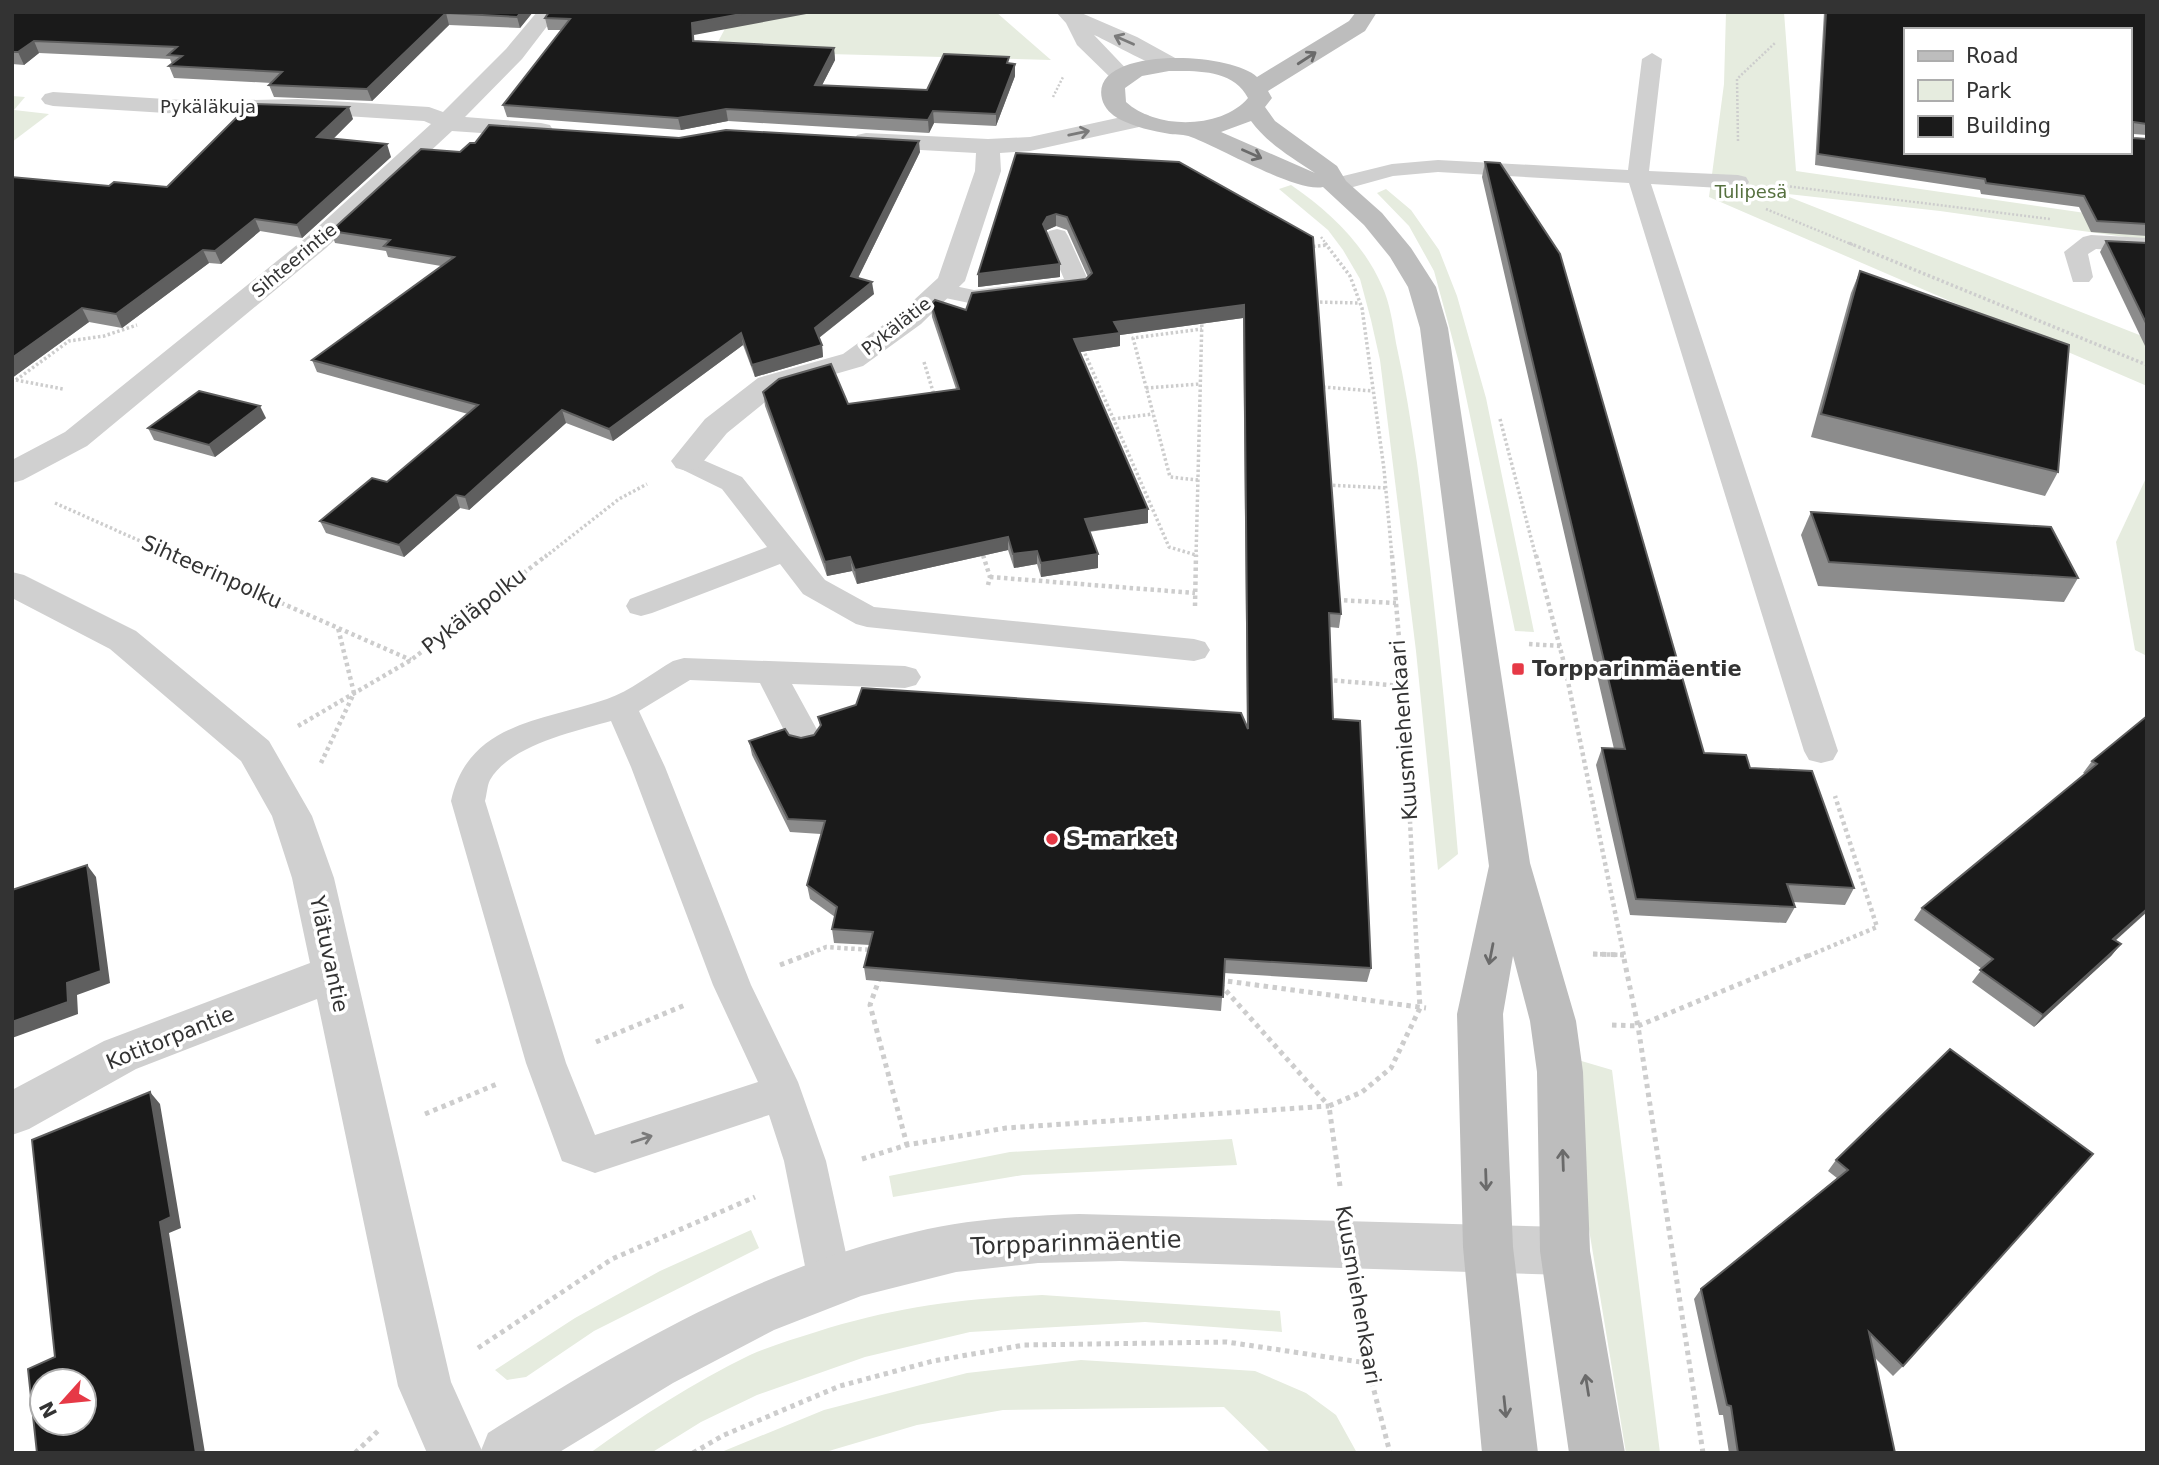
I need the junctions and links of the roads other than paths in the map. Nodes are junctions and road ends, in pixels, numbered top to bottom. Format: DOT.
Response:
graph roads {
  1 [pos="548,12"];
  2 [pos="1367,12"];
  3 [pos="1070,16"];
  4 [pos="1323,22"];
  5 [pos="1287,44"];
  6 [pos="1251,57"];
  7 [pos="1652,59"];
  8 [pos="1169,64"];
  9 [pos="1217,67"];
  10 [pos="1123,77"];
  11 [pos="53,99"];
  12 [pos="1112,99"];
  13 [pos="1255,99"];
  14 [pos="1140,120"];
  15 [pos="446,123"];
  16 [pos="1189,128"];
  17 [pos="568,132"];
  18 [pos="839,138"];
  19 [pos="988,146"];
  20 [pos="1638,176"];
  21 [pos="1738,182"];
  22 [pos="1335,185"];
  23 [pos="1057,236"];
  24 [pos="2147,246"];
  25 [pos="2081,277"];
  26 [pos="940,290"];
  27 [pos="687,461"];
  28 [pos="12,473"];
  29 [pos="786,551"];
  30 [pos="12,583"];
  31 [pos="641,606"];
  32 [pos="1194,650"];
  33 [pos="769,672"];
  34 [pos="905,677"];
  35 [pos="621,707"];
  36 [pos="804,737"];
  37 [pos="1821,751"];
  38 [pos="1509,863"];
  39 [pos="332,974"];
  40 [pos="781,1093"];
  41 [pos="12,1114"];
  42 [pos="1488,1247"];
  43 [pos="1565,1251"];
  44 [pos="831,1281"];
  45 [pos="455,1453"];
  46 [pos="508,1453"];
  47 [pos="1510,1453"];
  48 [pos="1598,1453"];
  1 -- 15 [label="street, Sihteerintie"];
  13 -- 2 [label="main road, one-way"];
  8 -- 3 [label="street, one-way"];
  3 -- 10 [label="street"];
  4 -- 5 [label="main road"];
  6 -- 9 [label="main road"];
  7 -- 20 [label="lane"];
  8 -- 9 [label="main road"];
  8 -- 10 [label="main road"];
  9 -- 13 [label="main road"];
  10 -- 12 [label="main road"];
  11 -- 15 [label="street, Pykäläkuja"];
  12 -- 14 [label="main road"];
  12 -- 19 [label="street"];
  13 -- 16 [label="main road"];
  13 -- 22 [label="main road"];
  14 -- 16 [label="main road"];
  19 -- 14 [label="street, one-way"];
  15 -- 17 [label="street"];
  15 -- 28 [label="street, Sihteerintie"];
  16 -- 22 [label="main road, one-way"];
  18 -- 19 [label="street"];
  19 -- 26 [label="street, Pykälätie"];
  20 -- 21 [label="lane"];
  20 -- 22 [label="lane"];
  20 -- 37 [label="lane"];
  22 -- 38 [label="main road"];
  23 -- 26 [label="lane"];
  24 -- 25 [label="lane"];
  26 -- 27 [label="street, Pykälätie"];
  27 -- 29 [label="lane"];
  29 -- 31 [label="lane"];
  29 -- 32 [label="lane"];
  30 -- 39 [label="street, Ylätuvantie"];
  33 -- 34 [label="lane"];
  33 -- 35 [label="lane"];
  33 -- 36 [label="lane"];
  35 -- 40 [label="lane"];
  35 -- 40 [label="lane, one-way"];
  38 -- 42 [label="main road, one-way"];
  43 -- 38 [label="main road, one-way"];
  39 -- 41 [label="street, Kotitorpantie"];
  39 -- 45 [label="street, Ylätuvantie"];
  40 -- 44 [label="lane"];
  42 -- 43 [label="street, Torpparinmäentie"];
  42 -- 44 [label="street, Torpparinmäentie"];
  42 -- 47 [label="main road, one-way"];
  48 -- 43 [label="main road, one-way"];
  44 -- 46 [label="street, Torpparinmäentie"];
}
